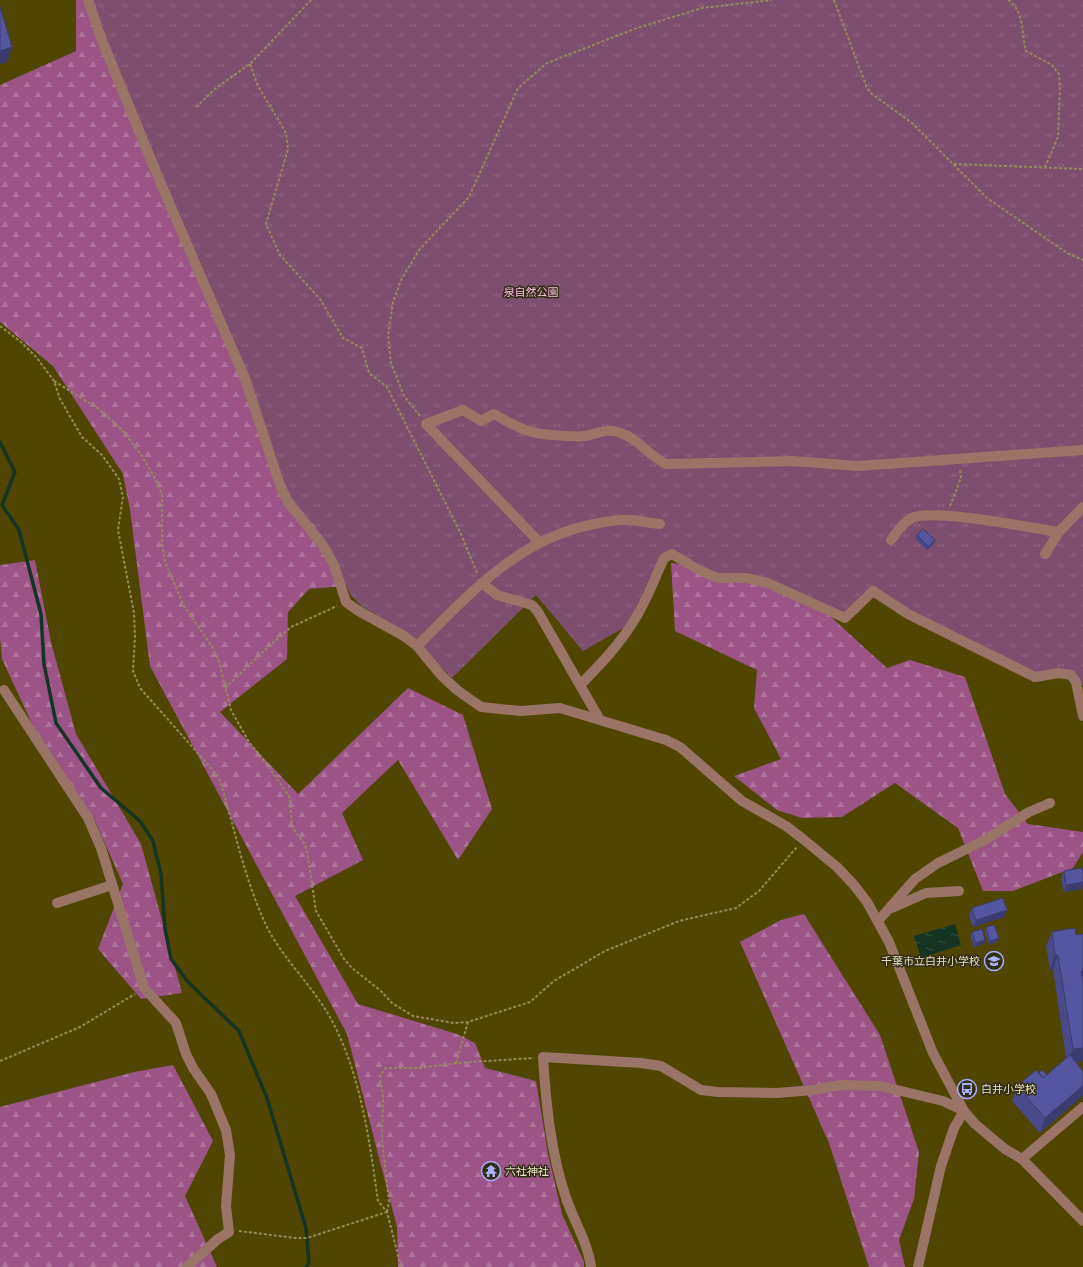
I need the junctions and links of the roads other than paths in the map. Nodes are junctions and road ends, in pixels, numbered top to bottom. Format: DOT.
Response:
graph roads {
  1 [pos="88,0"];
  2 [pos="1083,450"];
  3 [pos="1083,507"];
  4 [pos="660,524"];
  5 [pos="1059,532"];
  6 [pos="891,540"];
  7 [pos="539,542"];
  8 [pos="1045,554"];
  9 [pos="482,583"];
  10 [pos="417,646"];
  11 [pos="580,685"];
  12 [pos="1079,685"];
  13 [pos="4,690"];
  14 [pos="1083,716"];
  15 [pos="600,720"];
  16 [pos="1050,803"];
  17 [pos="112,885"];
  18 [pos="959,891"];
  19 [pos="57,903"];
  20 [pos="888,910"];
  21 [pos="878,921"];
  22 [pos="1083,1107"];
  23 [pos="964,1111"];
  24 [pos="1022,1160"];
  25 [pos="1083,1221"];
  26 [pos="187,1267"];
  27 [pos="591,1267"];
  28 [pos="918,1267"];
  1 -- 10 [label="street"];
  2 -- 7 [label="street"];
  3 -- 5 [label="street"];
  4 -- 7 [label="street"];
  5 -- 6 [label="street"];
  5 -- 8 [label="street"];
  7 -- 9 [label="street"];
  9 -- 10 [label="street"];
  9 -- 11 [label="street"];
  10 -- 15 [label="street"];
  11 -- 12 [label="street"];
  11 -- 15 [label="street"];
  12 -- 14 [label="street"];
  13 -- 17 [label="street"];
  15 -- 21 [label="street"];
  16 -- 20 [label="street"];
  17 -- 19 [label="street"];
  17 -- 26 [label="street"];
  18 -- 20 [label="street"];
  20 -- 21 [label="street"];
  21 -- 23 [label="street"];
  22 -- 24 [label="street"];
  23 -- 24 [label="street"];
  23 -- 27 [label="street"];
  23 -- 28 [label="street"];
  24 -- 25 [label="street"];
}
